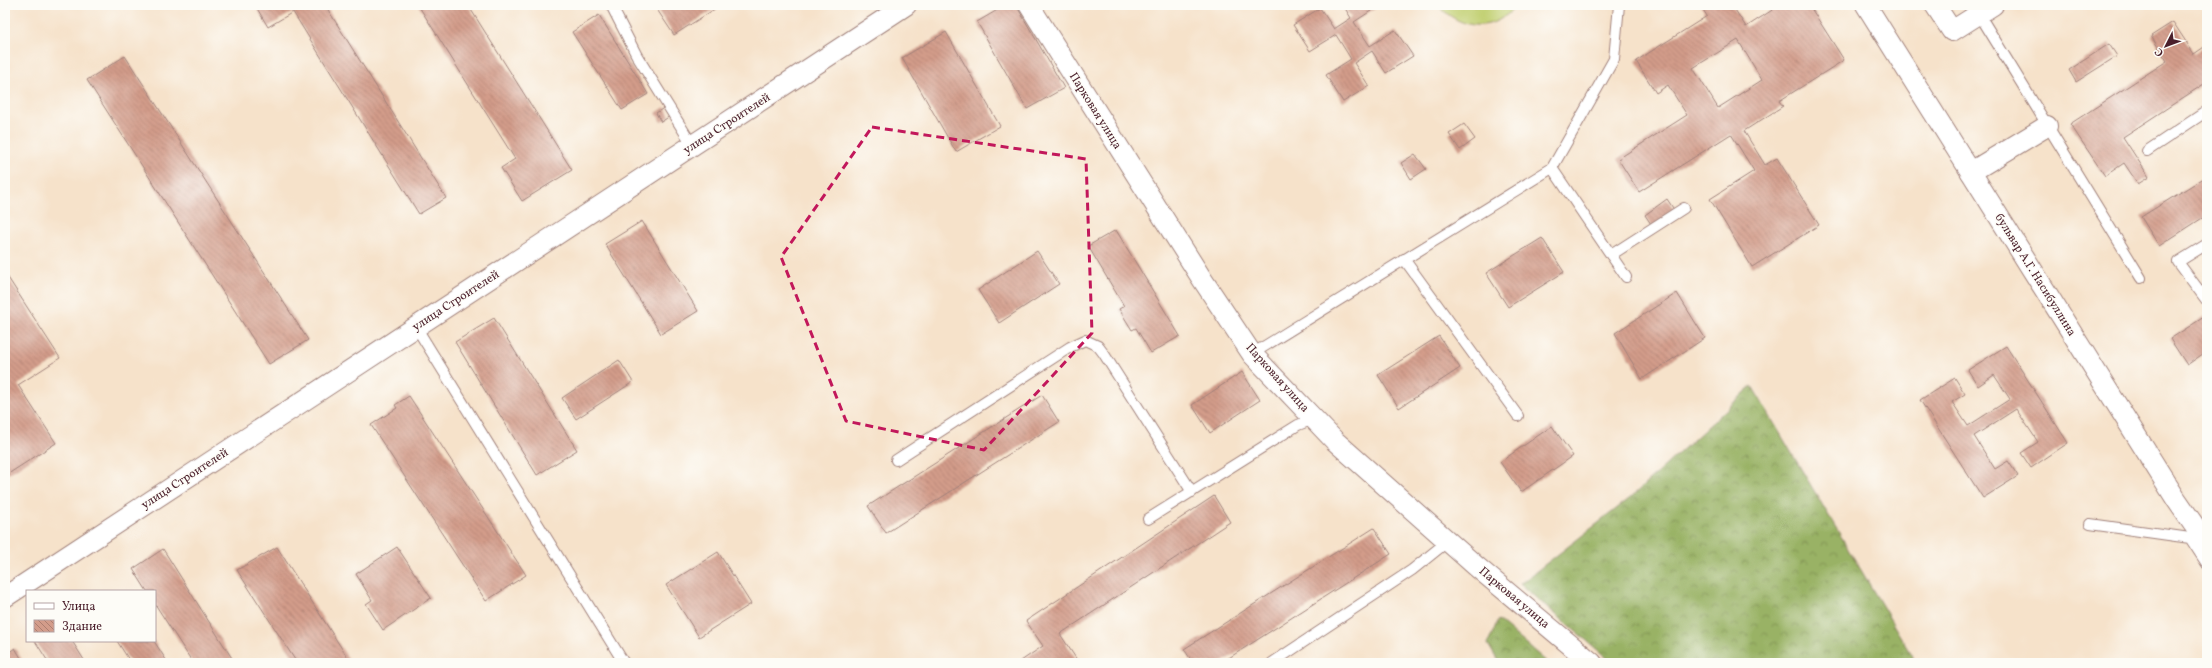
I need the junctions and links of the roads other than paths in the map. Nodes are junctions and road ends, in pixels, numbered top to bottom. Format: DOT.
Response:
graph roads {
  1 [pos="612,5"];
  2 [pos="906,5"];
  3 [pos="1029,5"];
  4 [pos="1619,5"];
  5 [pos="1866,5"];
  6 [pos="1935,5"];
  7 [pos="1986,10"];
  8 [pos="2207,111"];
  9 [pos="2047,126"];
  10 [pos="693,146"];
  11 [pos="2147,151"];
  12 [pos="1552,168"];
  13 [pos="1971,172"];
  14 [pos="1684,208"];
  15 [pos="2207,244"];
  16 [pos="1611,255"];
  17 [pos="1404,259"];
  18 [pos="1626,277"];
  19 [pos="2141,278"];
  20 [pos="2207,301"];
  21 [pos="416,327"];
  22 [pos="1252,354"];
  23 [pos="1518,416"];
  24 [pos="1314,419"];
  25 [pos="896,460"];
  26 [pos="1192,492"];
  27 [pos="1148,519"];
  28 [pos="2090,524"];
  29 [pos="1448,541"];
  30 [pos="2207,544"];
  31 [pos="2207,564"];
  32 [pos="6,597"];
  33 [pos="624,663"];
  34 [pos="1272,663"];
  35 [pos="1592,663"];
  1 -- 10 [label="lane"];
  2 -- 10 [label="street, улица Строителей"];
  3 -- 22 [label="street, Парковая улица"];
  4 -- 12 [label="lane"];
  5 -- 13 [label="street, бульвар А.Г. Насибуллина"];
  6 -- 7 [label="street"];
  7 -- 9 [label="lane"];
  8 -- 11 [label="lane"];
  9 -- 13 [label="street"];
  9 -- 19 [label="lane"];
  10 -- 21 [label="street, улица Строителей"];
  12 -- 16 [label="lane"];
  12 -- 17 [label="lane"];
  13 -- 30 [label="street, бульвар А.Г. Насибуллина"];
  14 -- 16 [label="lane"];
  15 -- 20 [label="lane"];
  16 -- 18 [label="lane"];
  17 -- 22 [label="lane"];
  17 -- 23 [label="lane"];
  21 -- 32 [label="street, улица Строителей"];
  21 -- 33 [label="lane"];
  22 -- 24 [label="street, Парковая улица"];
  24 -- 26 [label="lane"];
  24 -- 29 [label="street, Парковая улица"];
  25 -- 26 [label="lane"];
  26 -- 27 [label="lane"];
  28 -- 31 [label="lane"];
  29 -- 34 [label="lane"];
  29 -- 35 [label="street, Парковая улица"];
}
